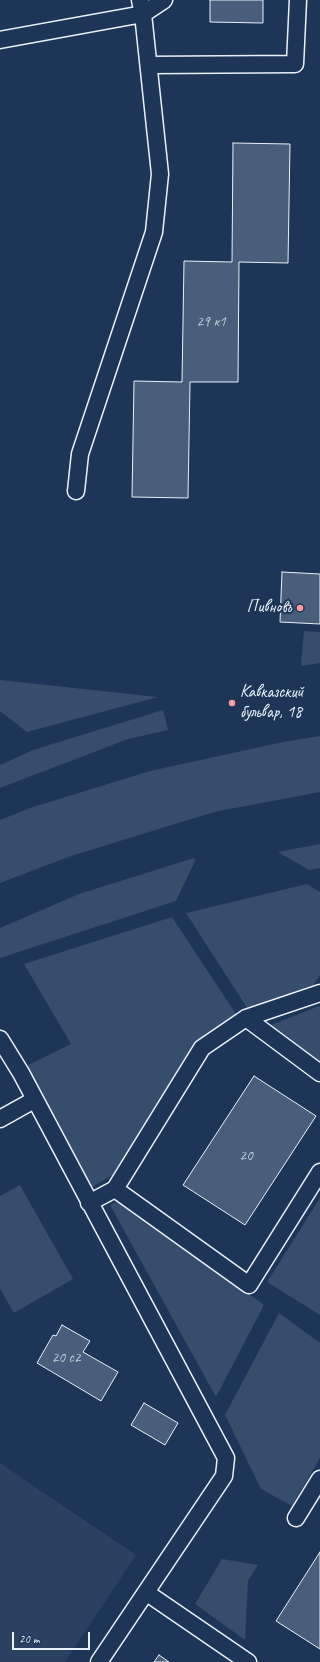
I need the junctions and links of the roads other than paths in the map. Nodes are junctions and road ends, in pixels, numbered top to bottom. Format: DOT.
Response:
graph roads {
  1 [pos="164,0"];
  2 [pos="298,0"];
  3 [pos="141,7"];
  4 [pos="0,40"];
  5 [pos="149,65"];
  6 [pos="76,491"];
  7 [pos="320,993"];
  8 [pos="246,1018"];
  9 [pos="0,1038"];
  10 [pos="320,1073"];
  11 [pos="34,1100"];
  12 [pos="0,1119"];
  13 [pos="320,1172"];
  14 [pos="115,1189"];
  15 [pos="89,1202"];
  16 [pos="320,1479"];
  17 [pos="296,1518"];
  18 [pos="146,1593"];
  19 [pos="99,1662"];
  20 [pos="248,1662"];
  1 -- 3 [label="lane"];
  2 -- 5 [label="lane"];
  3 -- 4 [label="lane"];
  3 -- 5 [label="lane"];
  5 -- 6 [label="lane"];
  7 -- 8 [label="lane"];
  8 -- 10 [label="lane"];
  8 -- 14 [label="lane"];
  9 -- 11 [label="lane"];
  11 -- 12 [label="lane"];
  11 -- 15 [label="lane"];
  13 -- 14 [label="lane"];
  14 -- 15 [label="lane"];
  15 -- 18 [label="lane"];
  16 -- 17 [label="lane"];
  18 -- 19 [label="lane"];
  18 -- 20 [label="lane"];
}
